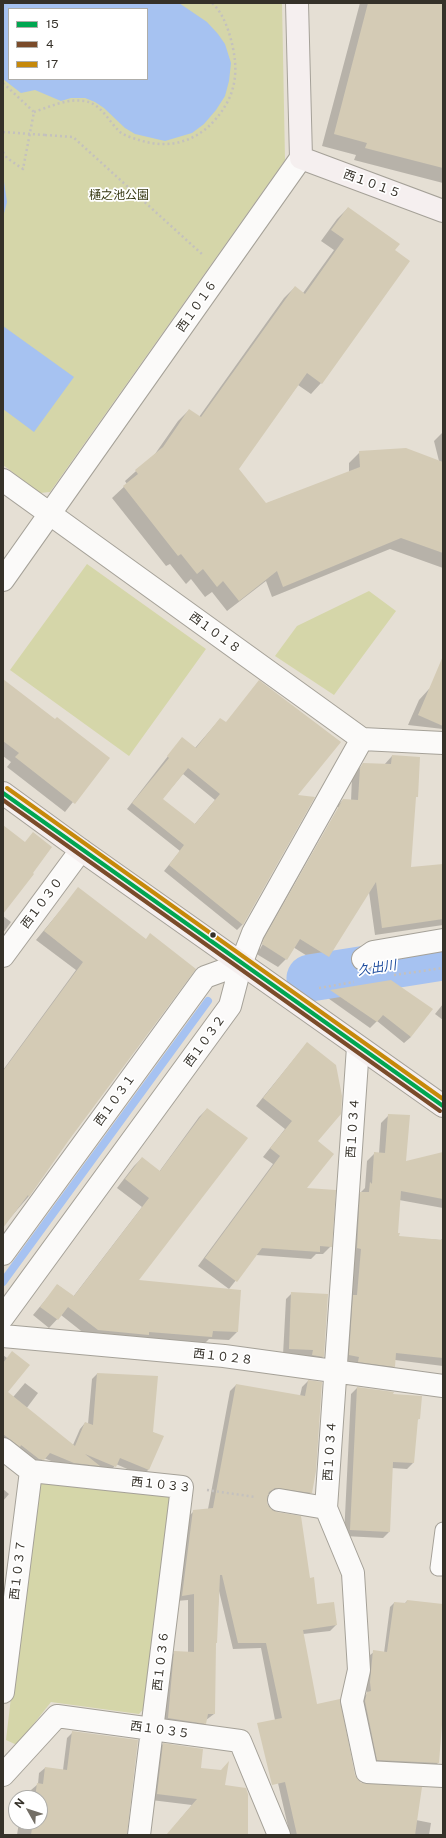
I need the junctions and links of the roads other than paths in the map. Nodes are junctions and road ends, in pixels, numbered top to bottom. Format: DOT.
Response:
graph roads {
  1 [pos="296,3"];
  2 [pos="301,158"];
  3 [pos="443,211"];
  4 [pos="3,480"];
  5 [pos="50,514"];
  6 [pos="3,580"];
  7 [pos="362,739"];
  8 [pos="443,743"];
  9 [pos="3,793"];
  10 [pos="81,850"];
  11 [pos="443,940"];
  12 [pos="3,956"];
  13 [pos="363,959"];
  14 [pos="241,964"];
  15 [pos="358,1047"];
  16 [pos="443,1106"];
  17 [pos="3,1254"];
  18 [pos="3,1317"];
  19 [pos="3,1336"];
  20 [pos="335,1372"];
  21 [pos="443,1386"];
  22 [pos="3,1449"];
  23 [pos="30,1471"];
  24 [pos="182,1487"];
  25 [pos="280,1500"];
  26 [pos="326,1508"];
  27 [pos="443,1530"];
  28 [pos="440,1568"];
  29 [pos="3,1692"];
  30 [pos="153,1729"];
  31 [pos="3,1775"];
  32 [pos="443,1776"];
  33 [pos="139,1835"];
  34 [pos="279,1835"];
  1 -- 2 [label="street"];
  2 -- 3 [label="street, 西１０１５"];
  2 -- 5 [label="street, 西１０１６"];
  4 -- 5 [label="street, 西１０１８"];
  5 -- 6 [label="street, 西１０１６"];
  5 -- 7 [label="street, 西１０１８"];
  7 -- 8 [label="street"];
  7 -- 14 [label="street, 西１０３２"];
  9 -- 10 [label="street"];
  10 -- 12 [label="street, 西１０３０"];
  10 -- 14 [label="street"];
  11 -- 13 [label="street"];
  14 -- 15 [label="street"];
  14 -- 17 [label="street, 西１０３１"];
  14 -- 18 [label="street, 西１０３２"];
  15 -- 16 [label="street"];
  15 -- 20 [label="street, 西１０３４"];
  19 -- 20 [label="street, 西１０２８"];
  20 -- 21 [label="street, 西１０２８"];
  20 -- 26 [label="street, 西１０３４"];
  22 -- 23 [label="street"];
  23 -- 24 [label="street, 西１０３３"];
  23 -- 29 [label="street, 西１０３７"];
  24 -- 30 [label="street, 西１０３６"];
  25 -- 26 [label="street"];
  26 -- 32 [label="street, 西１０３４"];
  27 -- 28 [label="lane"];
  30 -- 31 [label="street, 西１０３５"];
  30 -- 33 [label="street, 西１０３６"];
  30 -- 34 [label="street, 西１０３５"];
}
